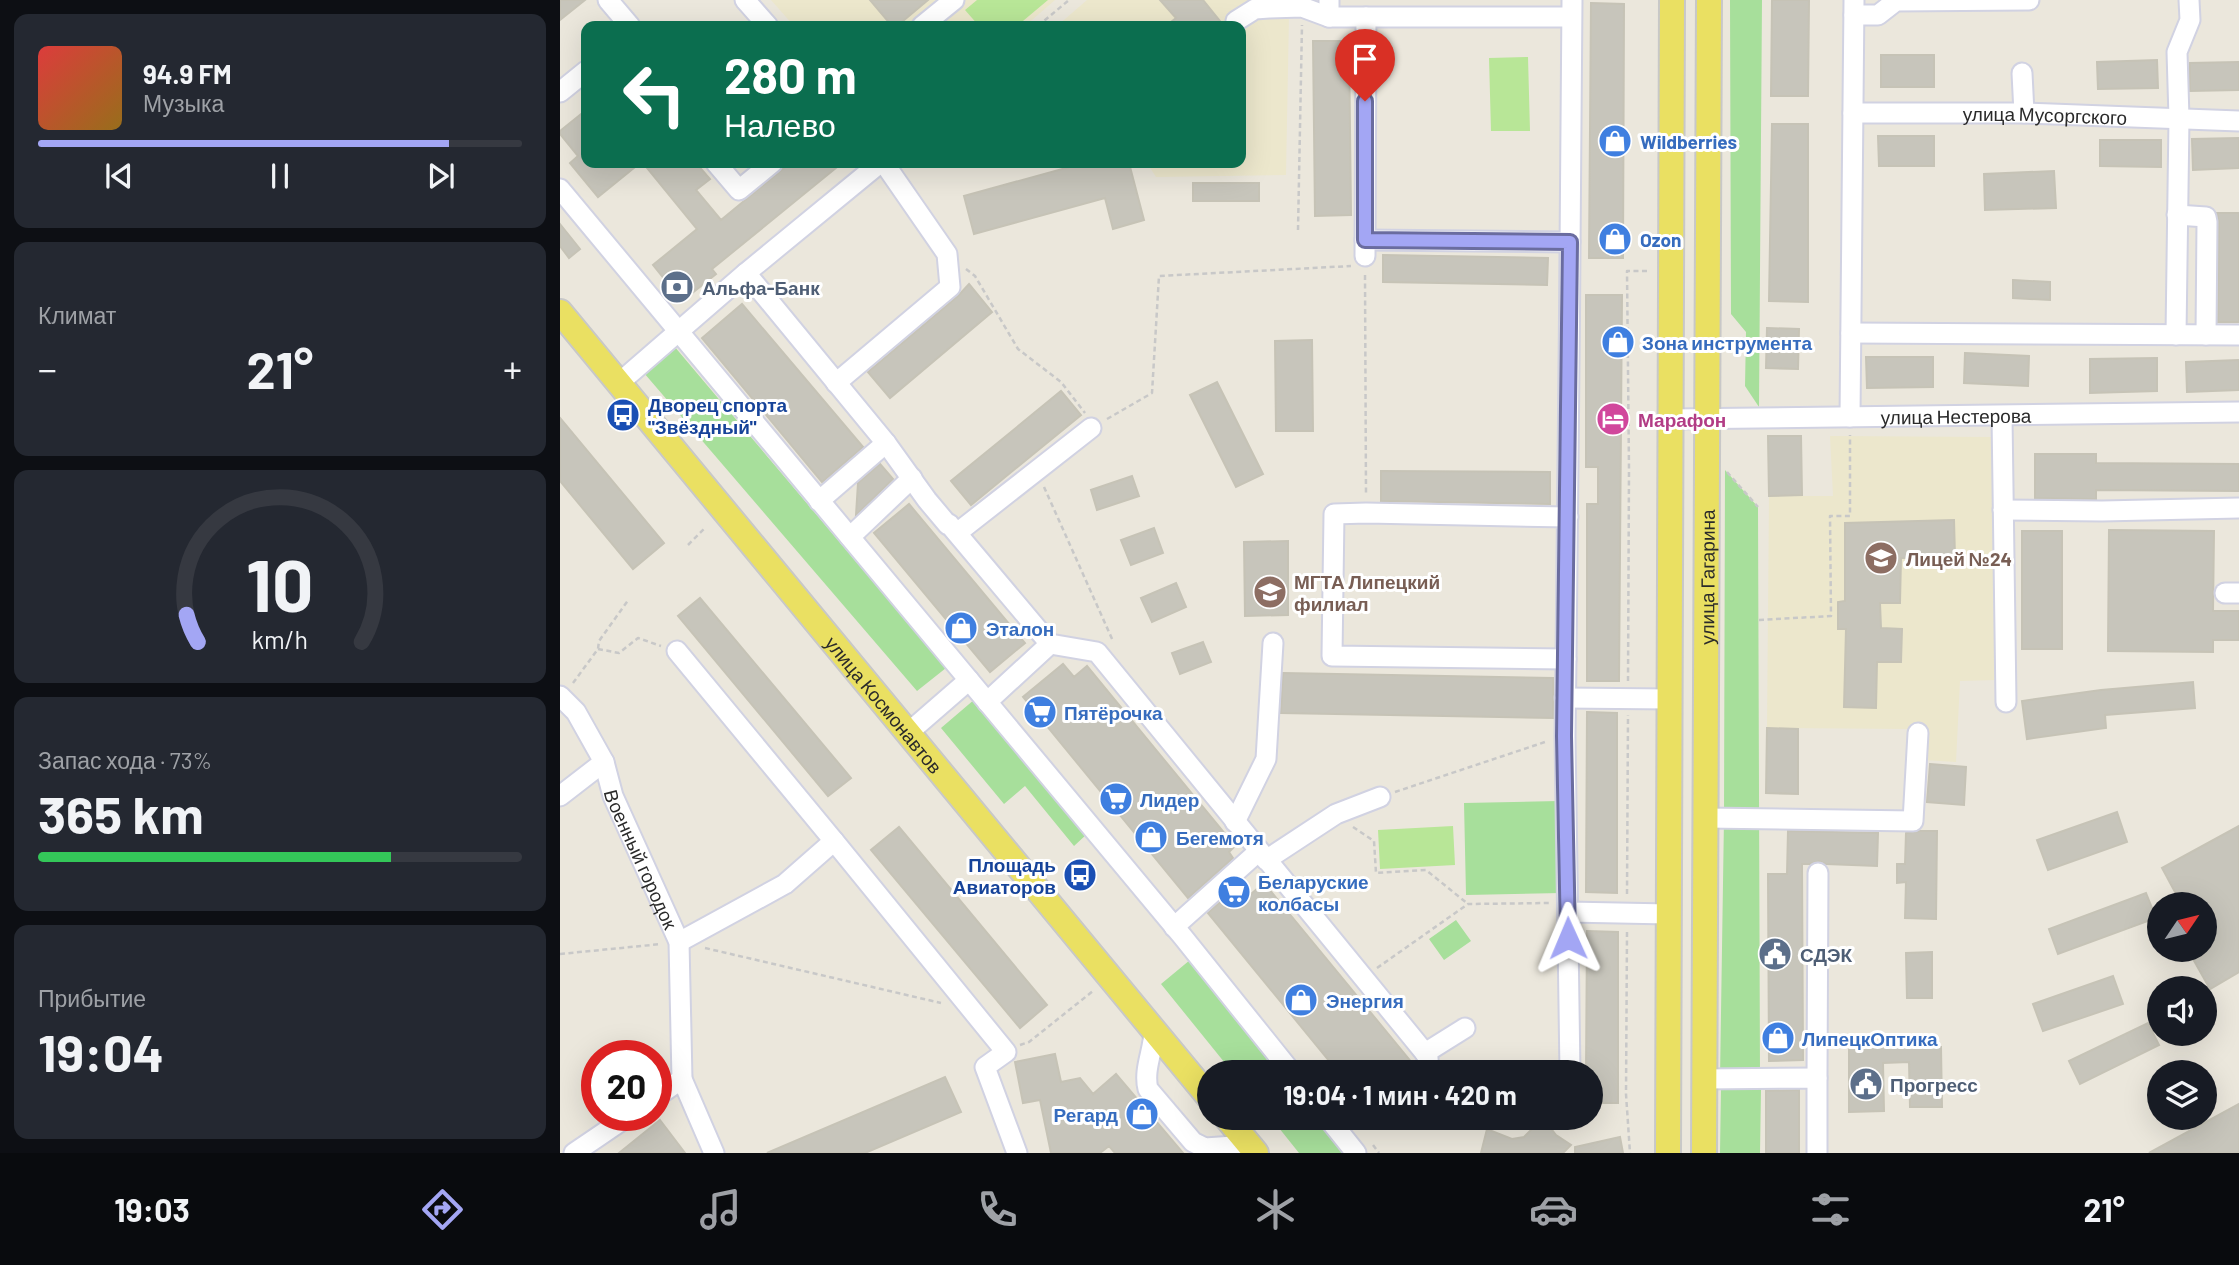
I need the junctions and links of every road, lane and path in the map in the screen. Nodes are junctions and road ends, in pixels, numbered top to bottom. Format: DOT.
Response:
graph roads {
  1 [pos="608,0"];
  2 [pos="745,0"];
  3 [pos="954,0"];
  4 [pos="1069,0"];
  5 [pos="1672,0"];
  6 [pos="1709,0"];
  7 [pos="2029,0"];
  8 [pos="2189,0"];
  9 [pos="1302,7"];
  10 [pos="1329,8"];
  11 [pos="1572,8"];
  12 [pos="1854,8"];
  13 [pos="1366,18"];
  14 [pos="626,21"];
  15 [pos="764,21"];
  16 [pos="928,21"];
  17 [pos="1044,21"];
  18 [pos="1236,21"];
  19 [pos="2022,73"];
  20 [pos="581,75"];
  21 [pos="560,92"];
  22 [pos="1853,113"];
  23 [pos="2024,113"];
  24 [pos="2179,118"];
  25 [pos="2239,121"];
  26 [pos="720,168"];
  27 [pos="766,168"];
  28 [pos="876,168"];
  29 [pos="886,168"];
  30 [pos="560,189"];
  31 [pos="2177,215"];
  32 [pos="1298,230"];
  33 [pos="1570,242"];
  34 [pos="947,254"];
  35 [pos="1365,254"];
  36 [pos="746,273"];
  37 [pos="560,312"];
  38 [pos="679,332"];
  39 [pos="1851,333"];
  40 [pos="2175,335"];
  41 [pos="2206,335"];
  42 [pos="2239,335"];
  43 [pos="619,383"];
  44 [pos="836,383"];
  45 [pos="2239,412"];
  46 [pos="2002,416"];
  47 [pos="1671,419"];
  48 [pos="1708,419"];
  49 [pos="1850,424"];
  50 [pos="1091,428"];
  51 [pos="886,443"];
  52 [pos="1725,470"];
  53 [pos="1037,471"];
  54 [pos="912,478"];
  55 [pos="819,501"];
  56 [pos="1758,507"];
  57 [pos="2239,508"];
  58 [pos="2003,510"];
  59 [pos="1366,513"];
  60 [pos="1568,517"];
  61 [pos="706,527"];
  62 [pos="957,533"];
  63 [pos="850,537"];
  64 [pos="688,545"];
  65 [pos="629,599"];
  66 [pos="1759,620"];
  67 [pos="1273,643"];
  68 [pos="1050,644"];
  69 [pos="1114,645"];
  70 [pos="598,649"];
  71 [pos="677,651"];
  72 [pos="1566,659"];
  73 [pos="969,680"];
  74 [pos="561,696"];
  75 [pos="1565,698"];
  76 [pos="1670,699"];
  77 [pos="987,702"];
  78 [pos="2006,702"];
  79 [pos="908,733"];
  80 [pos="1918,733"];
  81 [pos="1564,736"];
  82 [pos="604,762"];
  83 [pos="560,796"];
  84 [pos="1381,797"];
  85 [pos="1336,814"];
  86 [pos="1706,818"];
  87 [pos="1235,822"];
  88 [pos="834,841"];
  89 [pos="1262,855"];
  90 [pos="1818,873"];
  91 [pos="1468,904"];
  92 [pos="1567,907"];
  93 [pos="1669,914"];
  94 [pos="1174,927"];
  95 [pos="679,942"];
  96 [pos="560,954"];
  97 [pos="1363,978"];
  98 [pos="1093,991"];
  99 [pos="971,1010"];
  100 [pos="1465,1028"];
  101 [pos="1154,1030"];
  102 [pos="1006,1052"];
  103 [pos="1424,1053"];
  104 [pos="1281,1060"];
  105 [pos="1428,1060"];
  106 [pos="1570,1060"];
  107 [pos="1817,1078"];
  108 [pos="682,1079"];
  109 [pos="1704,1079"];
  110 [pos="1197,1082"];
  111 [pos="672,1086"];
  112 [pos="1237,1130"];
  113 [pos="1338,1130"];
  114 [pos="606,1131"];
  115 [pos="1253,1150"];
  116 [pos="574,1153"];
  117 [pos="714,1153"];
  118 [pos="1017,1153"];
  119 [pos="1356,1153"];
  120 [pos="1668,1153"];
  121 [pos="1704,1153"];
  122 [pos="1817,1153"];
  1 -- 14 [label="street"];
  2 -- 15 [label="street"];
  3 -- 16 [label="street"];
  4 -- 17 [label="path"];
  5 -- 47 [label="main road, улица Гагарина"];
  6 -- 48 [label="main road, улица Гагарина"];
  7 -- 12 [label="street"];
  8 -- 24 [label="street"];
  9 -- 10 [label="street"];
  9 -- 18 [label="street"];
  9 -- 32 [label="path"];
  10 -- 13 [label="street"];
  11 -- 13 [label="street"];
  11 -- 33 [label="street"];
  12 -- 22 [label="street"];
  13 -- 35 [label="street"];
  19 -- 23 [label="street"];
  20 -- 21 [label="street"];
  22 -- 23 [label="street, улица Мусоргского"];
  22 -- 39 [label="street"];
  23 -- 24 [label="street, улица Мусоргского"];
  24 -- 25 [label="street, улица Мусоргского"];
  24 -- 31 [label="street"];
  26 -- 27 [label="street"];
  28 -- 36 [label="street"];
  29 -- 34 [label="street"];
  30 -- 38 [label="street"];
  31 -- 40 [label="street"];
  31 -- 41 [label="street"];
  33 -- 35 [label="street"];
  33 -- 60 [label="street"];
  34 -- 44 [label="street"];
  34 -- 50 [label="path"];
  35 -- 50 [label="path"];
  35 -- 59 [label="path"];
  36 -- 38 [label="street"];
  36 -- 44 [label="street"];
  37 -- 43 [label="main road, улица Космонавтов"];
  38 -- 43 [label="street"];
  38 -- 55 [label="street"];
  39 -- 40 [label="street"];
  39 -- 49 [label="street"];
  40 -- 41 [label="street"];
  41 -- 42 [label="street"];
  43 -- 79 [label="main road, улица Космонавтов"];
  44 -- 51 [label="street"];
  45 -- 46 [label="street, улица Нестерова"];
  46 -- 49 [label="street, улица Нестерова"];
  46 -- 58 [label="street"];
  47 -- 48 [label="street, улица Нестерова"];
  47 -- 76 [label="main road, улица Гагарина"];
  48 -- 49 [label="street, улица Нестерова"];
  48 -- 86 [label="main road, улица Гагарина"];
  49 -- 66 [label="path"];
  50 -- 53 [label="street"];
  51 -- 54 [label="street"];
  51 -- 55 [label="street"];
  52 -- 56 [label="path"];
  53 -- 62 [label="street"];
  53 -- 69 [label="path"];
  54 -- 62 [label="street"];
  54 -- 63 [label="street"];
  55 -- 63 [label="street"];
  57 -- 58 [label="street"];
  58 -- 78 [label="street"];
  59 -- 60 [label="street"];
  59 -- 72 [label="street"];
  60 -- 72 [label="street"];
  61 -- 64 [label="path"];
  62 -- 68 [label="street"];
  63 -- 73 [label="street"];
  65 -- 70 [label="path"];
  67 -- 87 [label="street"];
  68 -- 77 [label="street"];
  68 -- 87 [label="street"];
  70 -- 71 [label="path"];
  70 -- 74 [label="path"];
  71 -- 88 [label="street"];
  72 -- 75 [label="street"];
  73 -- 77 [label="street"];
  73 -- 79 [label="street"];
  74 -- 82 [label="street, Военный городок"];
  75 -- 76 [label="street"];
  75 -- 81 [label="street"];
  76 -- 93 [label="main road, улица Гагарина"];
  77 -- 94 [label="street"];
  79 -- 101 [label="main road, улица Космонавтов"];
  80 -- 86 [label="street"];
  81 -- 84 [label="path"];
  81 -- 92 [label="street"];
  82 -- 83 [label="street"];
  82 -- 95 [label="street, Военный городок"];
  84 -- 85 [label="street"];
  85 -- 89 [label="street"];
  85 -- 91 [label="path"];
  86 -- 109 [label="main road, улица Гагарина"];
  87 -- 89 [label="street"];
  88 -- 95 [label="street"];
  88 -- 99 [label="street"];
  89 -- 94 [label="street"];
  89 -- 97 [label="street"];
  90 -- 107 [label="street"];
  91 -- 92 [label="path"];
  91 -- 97 [label="path"];
  92 -- 93 [label="street"];
  92 -- 106 [label="street"];
  93 -- 120 [label="main road, улица Гагарина"];
  94 -- 104 [label="street"];
  95 -- 96 [label="path"];
  95 -- 99 [label="path"];
  95 -- 108 [label="street, Военный городок"];
  97 -- 103 [label="street"];
  98 -- 102 [label="path"];
  99 -- 102 [label="street"];
  100 -- 103 [label="street"];
  101 -- 110 [label="main road, улица Космонавтов"];
  101 -- 115 [label="street"];
  102 -- 118 [label="street"];
  103 -- 105 [label="street"];
  107 -- 109 [label="street"];
  107 -- 122 [label="street"];
  108 -- 111 [label="street"];
  108 -- 117 [label="street, Военный городок"];
  109 -- 121 [label="main road, улица Гагарина"];
  112 -- 115 [label="main road"];
  113 -- 119 [label="street"];
  114 -- 116 [label="street"];
}
